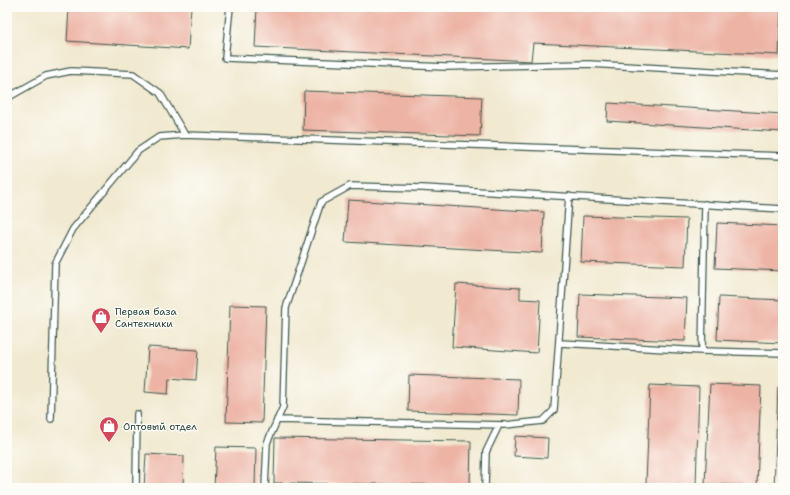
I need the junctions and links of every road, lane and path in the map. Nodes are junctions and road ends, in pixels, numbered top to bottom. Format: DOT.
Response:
graph roads {
  1 [pos="230,7"];
  2 [pos="783,75"];
  3 [pos="7,98"];
  4 [pos="186,135"];
  5 [pos="783,156"];
  6 [pos="569,196"];
  7 [pos="705,204"];
  8 [pos="783,209"];
  9 [pos="560,343"];
  10 [pos="702,351"];
  11 [pos="783,353"];
  12 [pos="137,414"];
  13 [pos="51,419"];
  14 [pos="277,420"];
  15 [pos="499,424"];
  16 [pos="136,488"];
  17 [pos="265,488"];
  18 [pos="485,488"];
  1 -- 2 [label="lane"];
  3 -- 4 [label="lane"];
  4 -- 5 [label="lane"];
  4 -- 13 [label="lane"];
  6 -- 7 [label="lane"];
  6 -- 9 [label="lane"];
  6 -- 14 [label="lane"];
  7 -- 8 [label="lane"];
  7 -- 10 [label="lane"];
  9 -- 10 [label="lane"];
  9 -- 15 [label="lane"];
  10 -- 11 [label="lane"];
  12 -- 16 [label="lane"];
  14 -- 15 [label="lane"];
  14 -- 17 [label="lane"];
  15 -- 18 [label="lane"];
}
